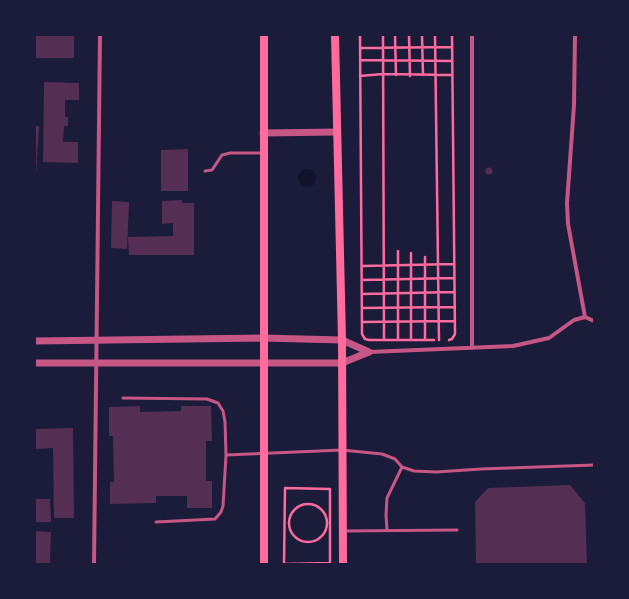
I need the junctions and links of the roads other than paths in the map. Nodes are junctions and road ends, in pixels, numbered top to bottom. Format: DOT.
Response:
graph roads {
  1 [pos="100,35"];
  2 [pos="264,35"];
  3 [pos="335,35"];
  4 [pos="472,35"];
  5 [pos="575,35"];
  6 [pos="337,132"];
  7 [pos="263,134"];
  8 [pos="263,153"];
  9 [pos="205,171"];
  10 [pos="585,317"];
  11 [pos="594,321"];
  12 [pos="263,338"];
  13 [pos="97,339"];
  14 [pos="342,340"];
  15 [pos="35,341"];
  16 [pos="472,348"];
  17 [pos="369,352"];
  18 [pos="35,363"];
  19 [pos="97,363"];
  20 [pos="342,363"];
  21 [pos="264,364"];
  22 [pos="123,398"];
  23 [pos="342,450"];
  24 [pos="264,453"];
  25 [pos="226,455"];
  26 [pos="594,464"];
  27 [pos="402,467"];
  28 [pos="156,522"];
  29 [pos="387,530"];
  30 [pos="457,530"];
  31 [pos="342,531"];
  32 [pos="94,564"];
  33 [pos="264,564"];
  34 [pos="343,564"];
  1 -- 13 [label="street"];
  2 -- 7 [label="main road"];
  3 -- 6 [label="main road"];
  4 -- 16 [label="street"];
  5 -- 10 [label="street"];
  6 -- 7 [label="street"];
  6 -- 14 [label="main road"];
  7 -- 8 [label="main road"];
  8 -- 9 [label="lane"];
  8 -- 12 [label="main road"];
  10 -- 11 [label="street"];
  10 -- 16 [label="street"];
  12 -- 13 [label="street"];
  12 -- 14 [label="street"];
  12 -- 21 [label="main road"];
  13 -- 15 [label="street"];
  13 -- 19 [label="street"];
  14 -- 17 [label="street"];
  14 -- 20 [label="main road"];
  16 -- 17 [label="street"];
  17 -- 20 [label="street"];
  18 -- 19 [label="street"];
  19 -- 21 [label="street"];
  19 -- 32 [label="street"];
  20 -- 21 [label="street"];
  20 -- 23 [label="main road"];
  21 -- 24 [label="main road"];
  22 -- 25 [label="lane"];
  23 -- 24 [label="lane"];
  23 -- 27 [label="lane"];
  23 -- 31 [label="main road"];
  24 -- 25 [label="lane"];
  24 -- 33 [label="main road"];
  25 -- 28 [label="lane"];
  26 -- 27 [label="lane"];
  27 -- 29 [label="lane"];
  29 -- 30 [label="lane"];
  29 -- 31 [label="lane"];
  31 -- 34 [label="main road"];
}
